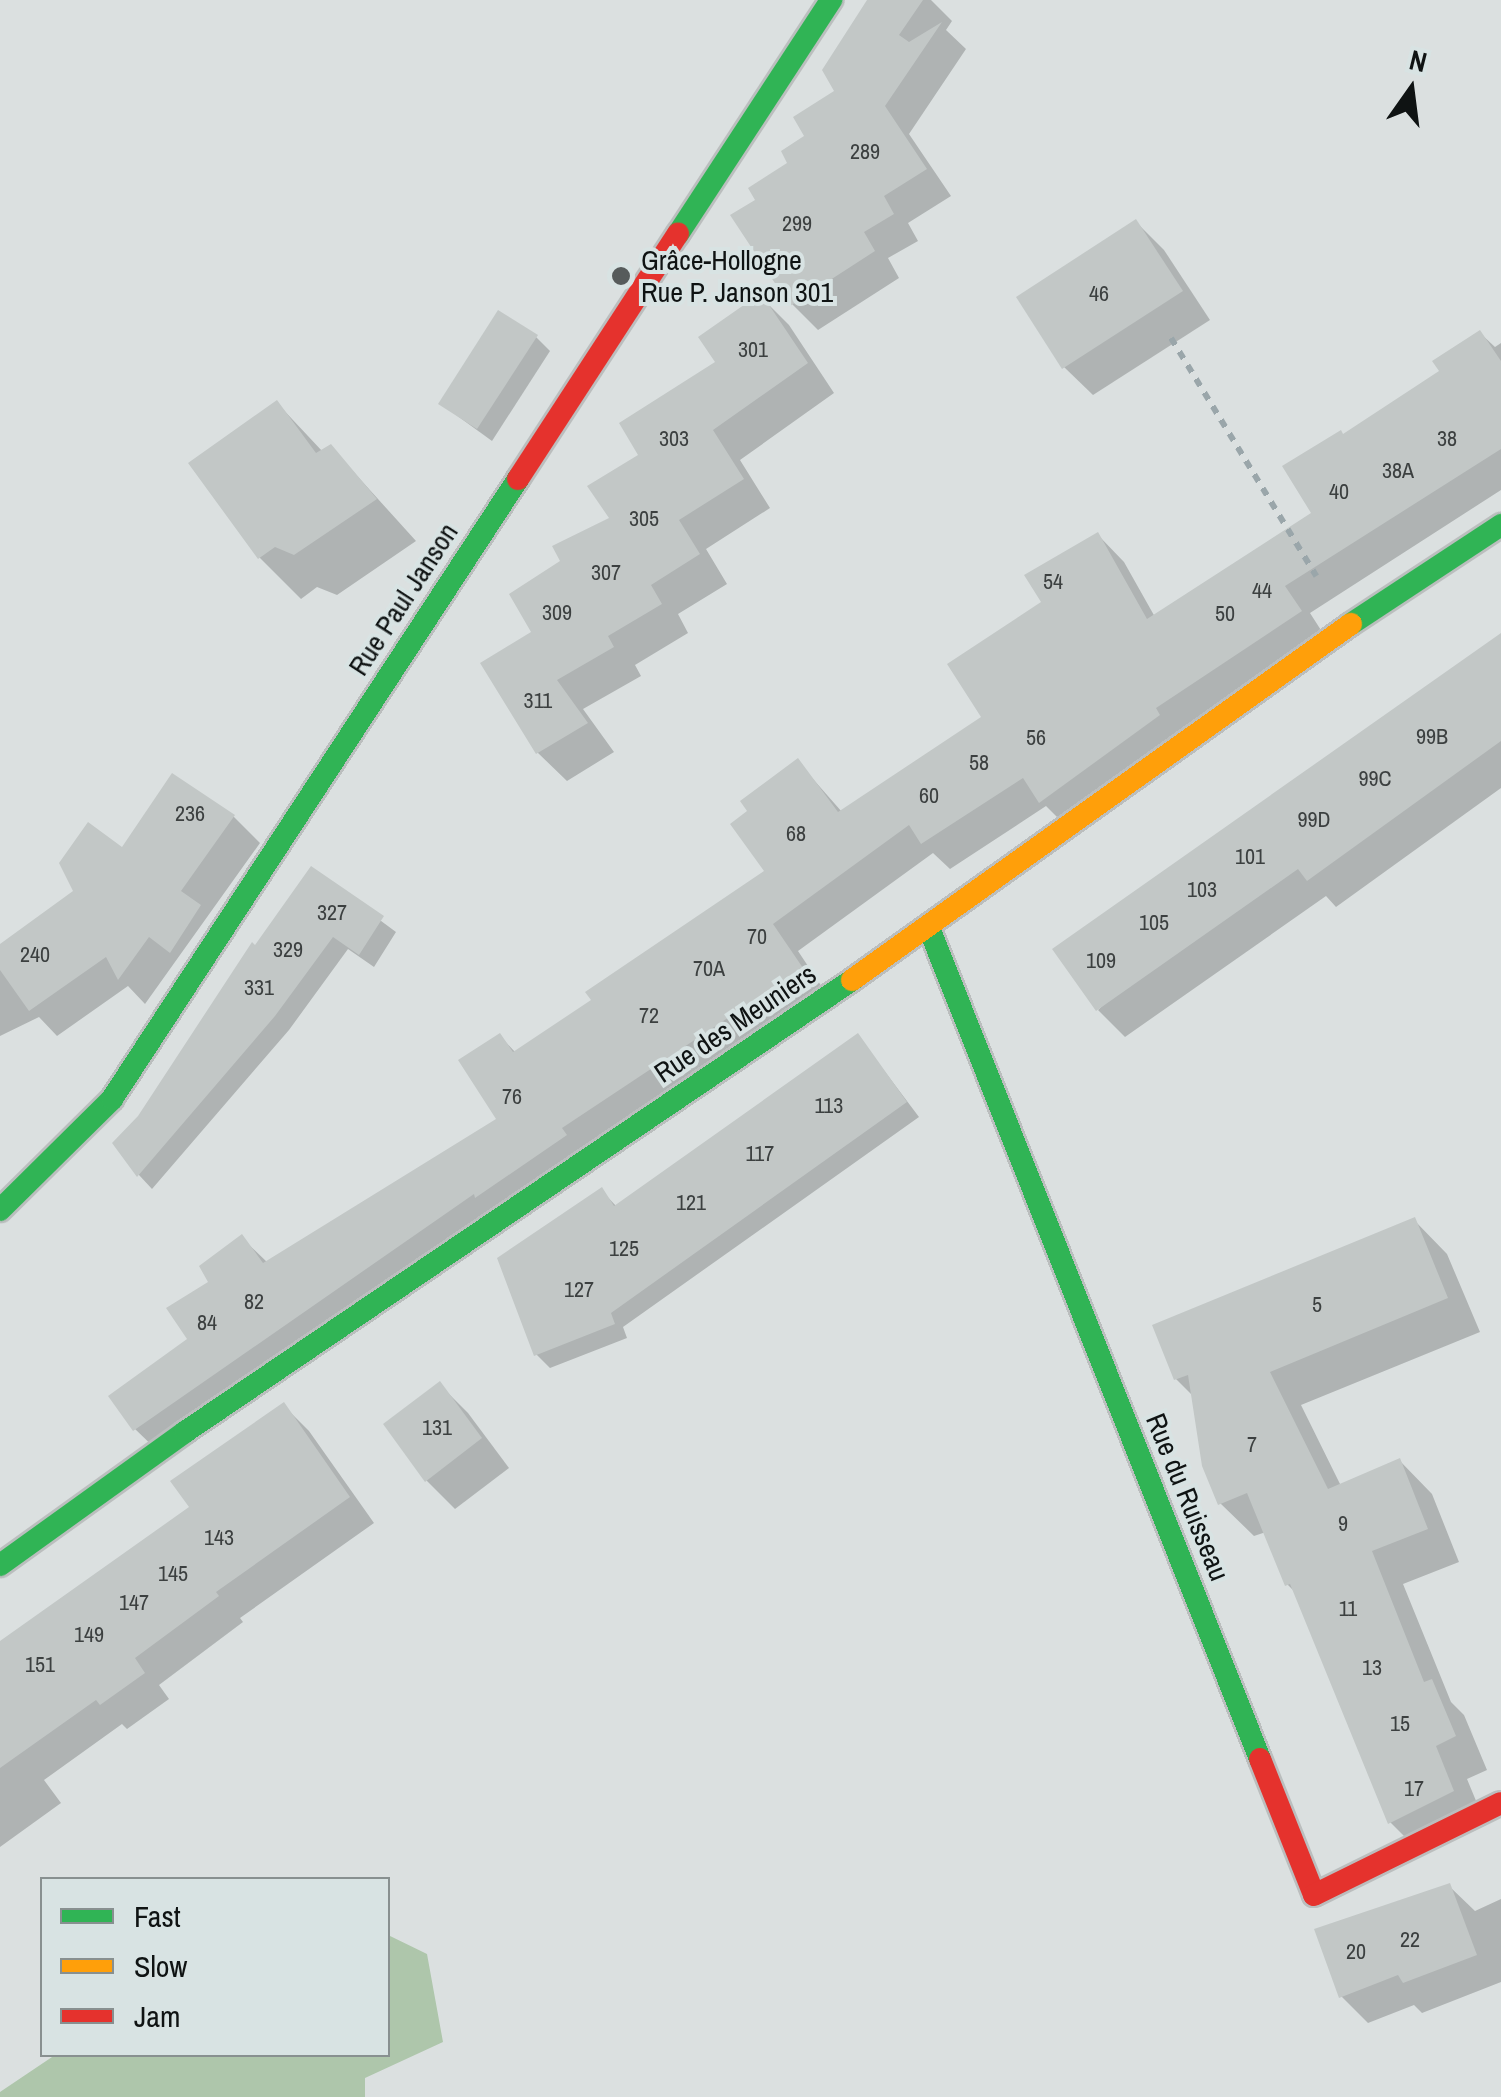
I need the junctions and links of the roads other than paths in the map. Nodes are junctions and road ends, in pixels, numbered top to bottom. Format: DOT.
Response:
graph roads {
  1 [pos="830,0"];
  2 [pos="1501,525"];
  3 [pos="929,928"];
  4 [pos="0,1210"];
  5 [pos="0,1565"];
  6 [pos="1501,1803"];
  1 -- 4 [label="street, Rue Paul Janson"];
  2 -- 3 [label="street, Rue des Meuniers"];
  3 -- 5 [label="street, Rue des Meuniers"];
  3 -- 6 [label="street, Rue du Ruisseau"];
}
